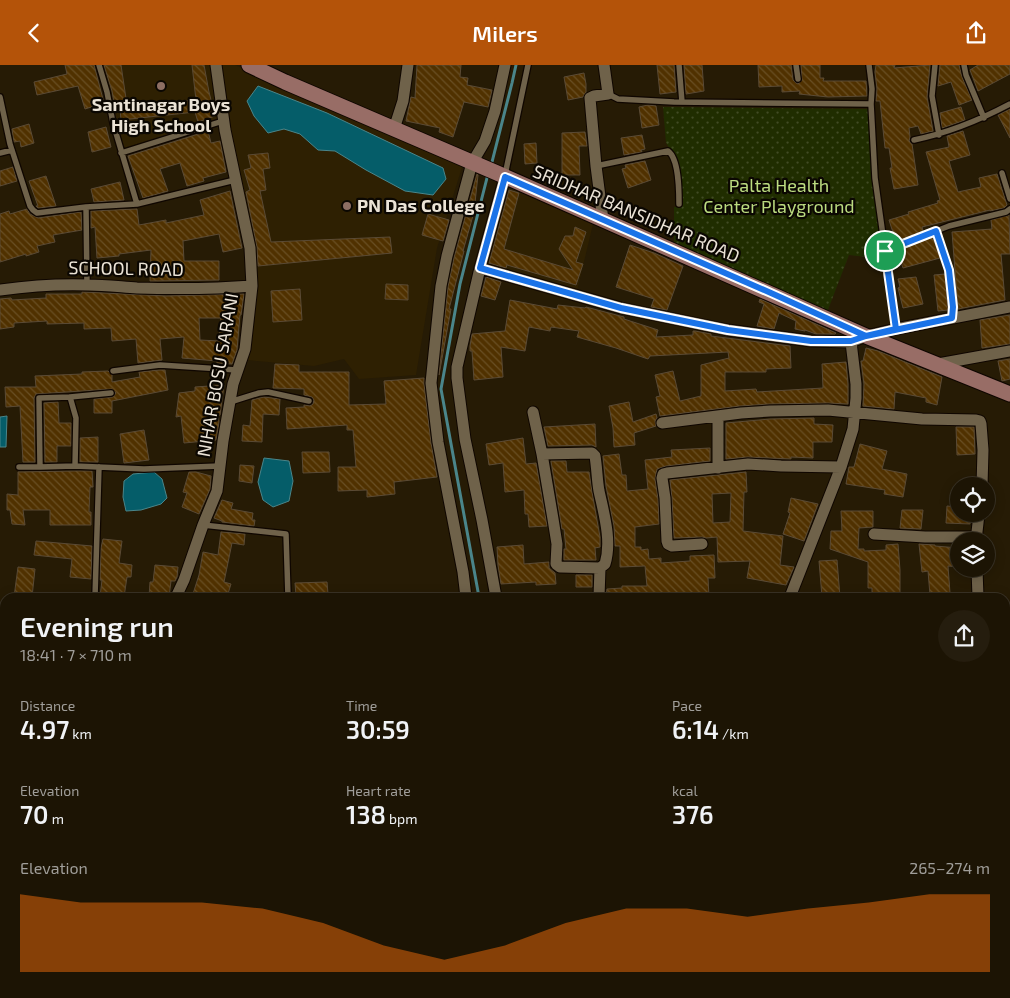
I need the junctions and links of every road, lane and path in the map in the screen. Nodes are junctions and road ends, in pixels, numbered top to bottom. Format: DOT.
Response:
graph roads {
  1 [pos="99,65"];
  2 [pos="216,65"];
  3 [pos="249,65"];
  4 [pos="408,65"];
  5 [pos="505,65"];
  6 [pos="528,65"];
  7 [pos="604,65"];
  8 [pos="679,65"];
  9 [pos="796,65"];
  10 [pos="869,65"];
  11 [pos="935,65"];
  12 [pos="964,65"];
  13 [pos="798,79"];
  14 [pos="608,94"];
  15 [pos="0,97"];
  16 [pos="682,102"];
  17 [pos="872,104"];
  18 [pos="1010,104"];
  19 [pos="984,118"];
  20 [pos="223,121"];
  21 [pos="394,129"];
  22 [pos="939,135"];
  23 [pos="914,140"];
  24 [pos="12,150"];
  25 [pos="0,153"];
  26 [pos="121,153"];
  27 [pos="596,166"];
  28 [pos="490,171"];
  29 [pos="1002,173"];
  30 [pos="235,180"];
  31 [pos="1010,199"];
  32 [pos="679,203"];
  33 [pos="137,204"];
  34 [pos="86,207"];
  35 [pos="1010,209"];
  36 [pos="603,220"];
  37 [pos="936,231"];
  38 [pos="885,251"];
  39 [pos="480,268"];
  40 [pos="88,285"];
  41 [pos="252,286"];
  42 [pos="0,290"];
  43 [pos="1010,307"];
  44 [pos="952,318"];
  45 [pos="896,329"];
  46 [pos="866,336"];
  47 [pos="851,341"];
  48 [pos="1010,351"];
  49 [pos="938,364"];
  50 [pos="237,370"];
  51 [pos="113,371"];
  52 [pos="111,393"];
  53 [pos="1010,394"];
  54 [pos="70,397"];
  55 [pos="309,401"];
  56 [pos="230,402"];
  57 [pos="532,412"];
  58 [pos="855,412"];
  59 [pos="718,416"];
  60 [pos="662,423"];
  61 [pos="542,454"];
  62 [pos="74,466"];
  63 [pos="220,466"];
  64 [pos="19,467"];
  65 [pos="40,467"];
  66 [pos="99,467"];
  67 [pos="841,467"];
  68 [pos="718,468"];
  69 [pos="982,477"];
  70 [pos="203,525"];
  71 [pos="874,534"];
  72 [pos="950,538"];
  73 [pos="702,544"];
  74 [pos="600,568"];
  75 [pos="977,577"];
  76 [pos="95,593"];
  77 [pos="178,593"];
  78 [pos="288,593"];
  79 [pos="466,593"];
  80 [pos="495,593"];
  81 [pos="599,593"];
  82 [pos="792,593"];
  83 [pos="978,593"];
  1 -- 26 [label="lane"];
  2 -- 20 [label="street, NIHAR BOSU SARANI"];
  3 -- 21 [label="street, SRIDHAR BANSIDHAR ROAD"];
  4 -- 21 [label="street"];
  5 -- 28 [label="street"];
  6 -- 28 [label="lane"];
  7 -- 14 [label="street"];
  8 -- 16 [label="lane"];
  9 -- 13 [label="lane"];
  10 -- 17 [label="lane"];
  11 -- 22 [label="lane"];
  12 -- 19 [label="lane"];
  14 -- 16 [label="lane"];
  14 -- 27 [label="street"];
  15 -- 24 [label="lane"];
  16 -- 17 [label="lane"];
  17 -- 38 [label="lane"];
  18 -- 19 [label="lane"];
  19 -- 22 [label="lane"];
  20 -- 26 [label="lane"];
  20 -- 30 [label="street, NIHAR BOSU SARANI"];
  21 -- 28 [label="street, SRIDHAR BANSIDHAR ROAD"];
  22 -- 23 [label="lane"];
  24 -- 25 [label="lane"];
  24 -- 34 [label="lane"];
  26 -- 33 [label="lane"];
  27 -- 32 [label="lane"];
  27 -- 36 [label="street"];
  28 -- 36 [label="street, SRIDHAR BANSIDHAR ROAD"];
  28 -- 39 [label="street"];
  28 -- 79 [label="street"];
  29 -- 31 [label="lane"];
  30 -- 33 [label="lane"];
  30 -- 41 [label="street, NIHAR BOSU SARANI"];
  33 -- 34 [label="lane"];
  34 -- 40 [label="lane"];
  35 -- 37 [label="lane"];
  36 -- 46 [label="street, SRIDHAR BANSIDHAR ROAD"];
  37 -- 38 [label="lane"];
  37 -- 44 [label="lane"];
  38 -- 45 [label="lane"];
  39 -- 47 [label="street"];
  39 -- 80 [label="street"];
  40 -- 41 [label="street, SCHOOL ROAD"];
  40 -- 42 [label="street, SCHOOL ROAD"];
  41 -- 50 [label="street, NIHAR BOSU SARANI"];
  43 -- 44 [label="street"];
  44 -- 45 [label="street"];
  45 -- 46 [label="street"];
  46 -- 47 [label="street"];
  46 -- 49 [label="street, SRIDHAR BANSIDHAR ROAD"];
  47 -- 58 [label="street"];
  48 -- 49 [label="street"];
  49 -- 53 [label="street, SRIDHAR BANSIDHAR ROAD"];
  50 -- 51 [label="lane"];
  50 -- 56 [label="street, NIHAR BOSU SARANI"];
  52 -- 54 [label="lane"];
  54 -- 62 [label="lane"];
  54 -- 65 [label="lane"];
  55 -- 56 [label="lane"];
  56 -- 63 [label="street, NIHAR BOSU SARANI"];
  57 -- 61 [label="street"];
  58 -- 59 [label="street"];
  58 -- 67 [label="street"];
  58 -- 69 [label="street"];
  59 -- 60 [label="street"];
  59 -- 68 [label="street"];
  61 -- 74 [label="street"];
  61 -- 74 [label="street"];
  62 -- 65 [label="lane"];
  62 -- 66 [label="lane"];
  63 -- 66 [label="lane"];
  63 -- 70 [label="street, NIHAR BOSU SARANI"];
  64 -- 65 [label="lane"];
  66 -- 76 [label="lane"];
  67 -- 68 [label="street"];
  67 -- 82 [label="street"];
  68 -- 73 [label="street"];
  70 -- 77 [label="street, NIHAR BOSU SARANI"];
  70 -- 78 [label="lane"];
  71 -- 72 [label="street"];
  74 -- 81 [label="street"];
  75 -- 83 [label="street"];
}
